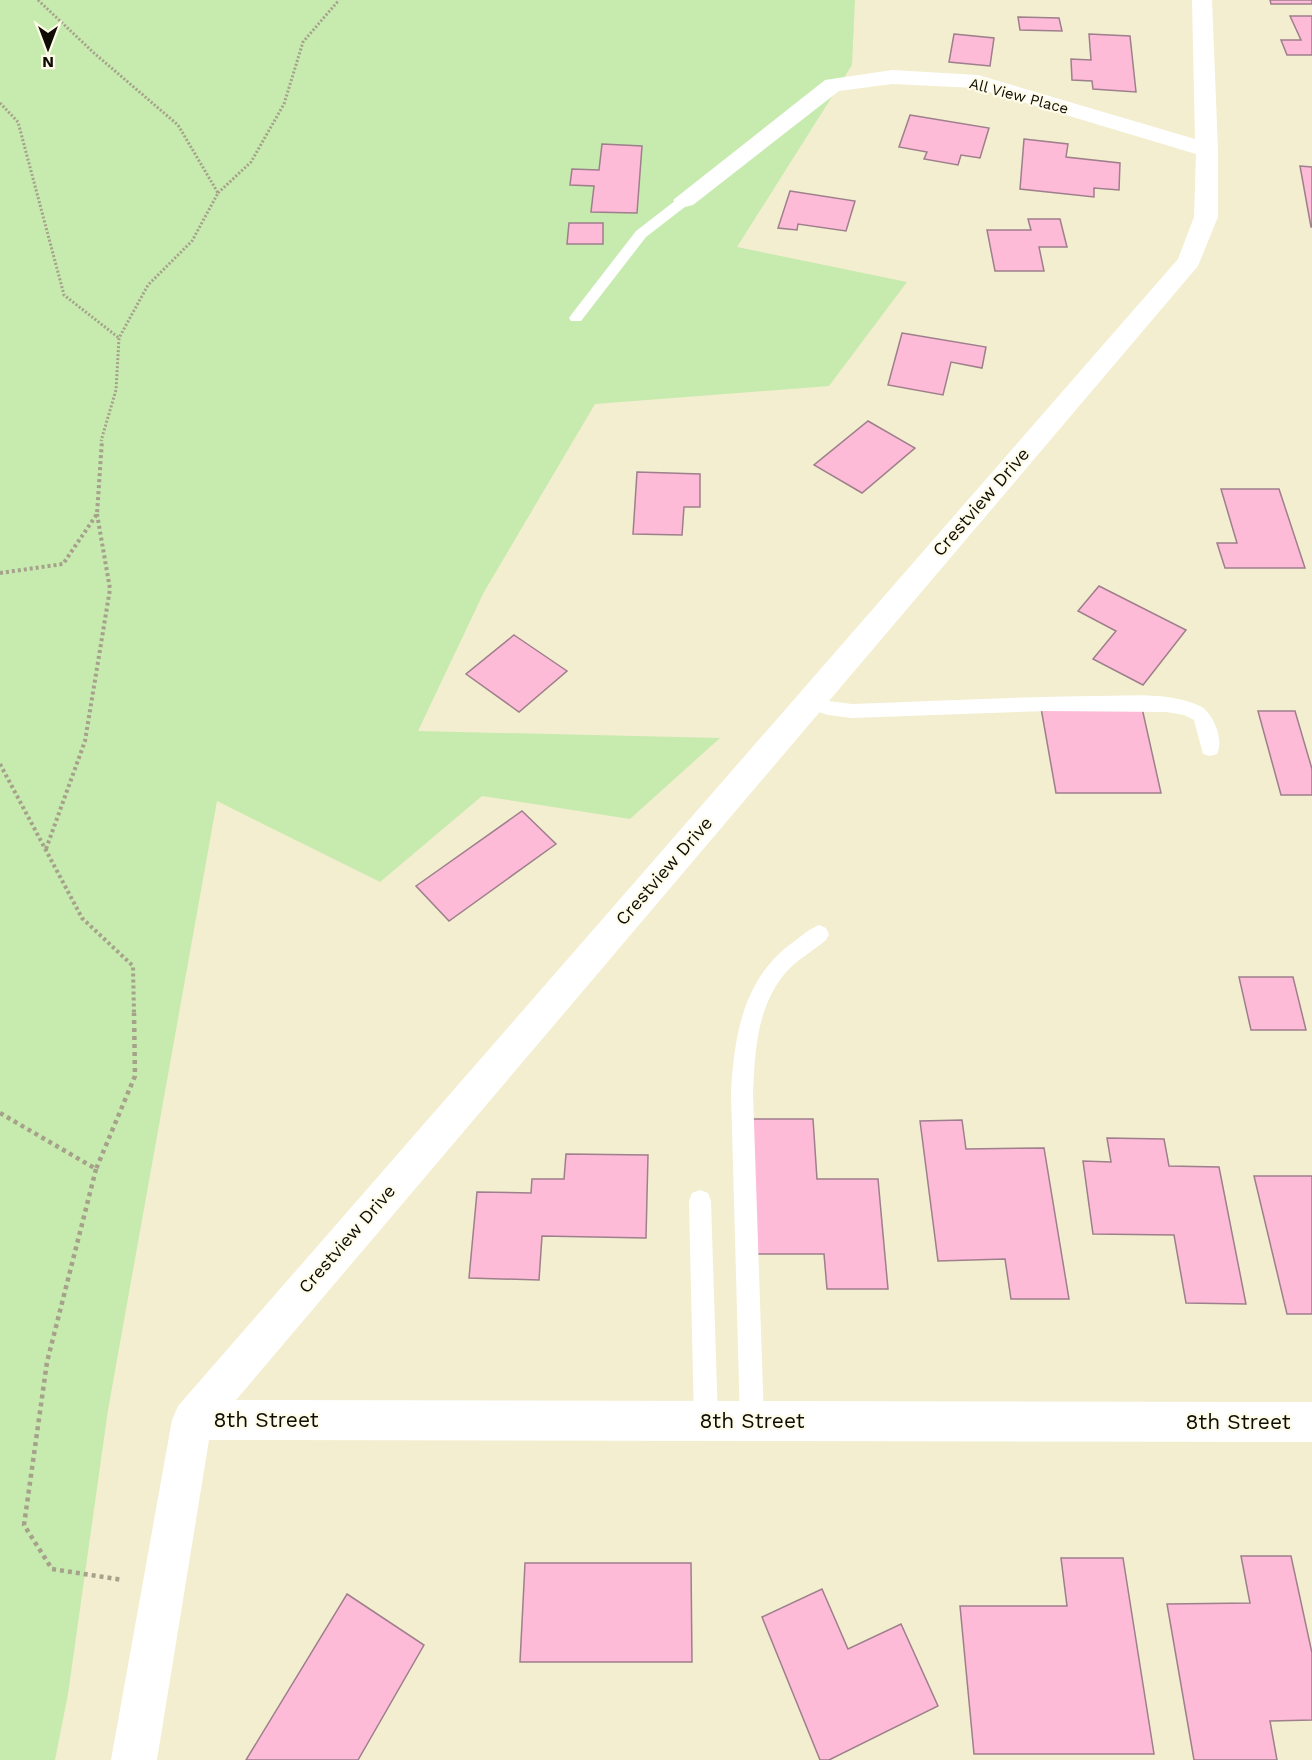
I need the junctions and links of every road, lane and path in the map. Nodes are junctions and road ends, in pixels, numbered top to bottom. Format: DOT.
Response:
graph roads {
  1 [pos="38,0"];
  2 [pos="339,0"];
  3 [pos="1202,0"];
  4 [pos="0,103"];
  5 [pos="1207,150"];
  6 [pos="218,193"];
  7 [pos="685,200"];
  8 [pos="576,318"];
  9 [pos="119,338"];
  10 [pos="97,514"];
  11 [pos="0,573"];
  12 [pos="809,702"];
  13 [pos="1210,749"];
  14 [pos="0,764"];
  15 [pos="46,850"];
  16 [pos="819,934"];
  17 [pos="0,1113"];
  18 [pos="96,1169"];
  19 [pos="700,1202"];
  20 [pos="192,1420"];
  21 [pos="706,1421"];
  22 [pos="752,1421"];
  23 [pos="1312,1422"];
  24 [pos="164,1586"];
  25 [pos="135,1760"];
  1 -- 6 [label="path"];
  2 -- 6 [label="path"];
  3 -- 5 [label="street, Crestview Drive"];
  4 -- 9 [label="path"];
  5 -- 7 [label="street, All View Place"];
  5 -- 12 [label="street, Crestview Drive"];
  6 -- 9 [label="path"];
  7 -- 8 [label="lane"];
  9 -- 10 [label="path"];
  10 -- 11 [label="path"];
  10 -- 15 [label="path"];
  12 -- 13 [label="lane"];
  12 -- 20 [label="street, Crestview Drive"];
  14 -- 15 [label="path"];
  15 -- 18 [label="path"];
  16 -- 22 [label="lane"];
  17 -- 18 [label="path"];
  18 -- 24 [label="path"];
  19 -- 21 [label="lane"];
  20 -- 21 [label="street, 8th Street"];
  20 -- 24 [label="street"];
  21 -- 22 [label="street, 8th Street"];
  22 -- 23 [label="street, 8th Street"];
  24 -- 25 [label="street"];
}
